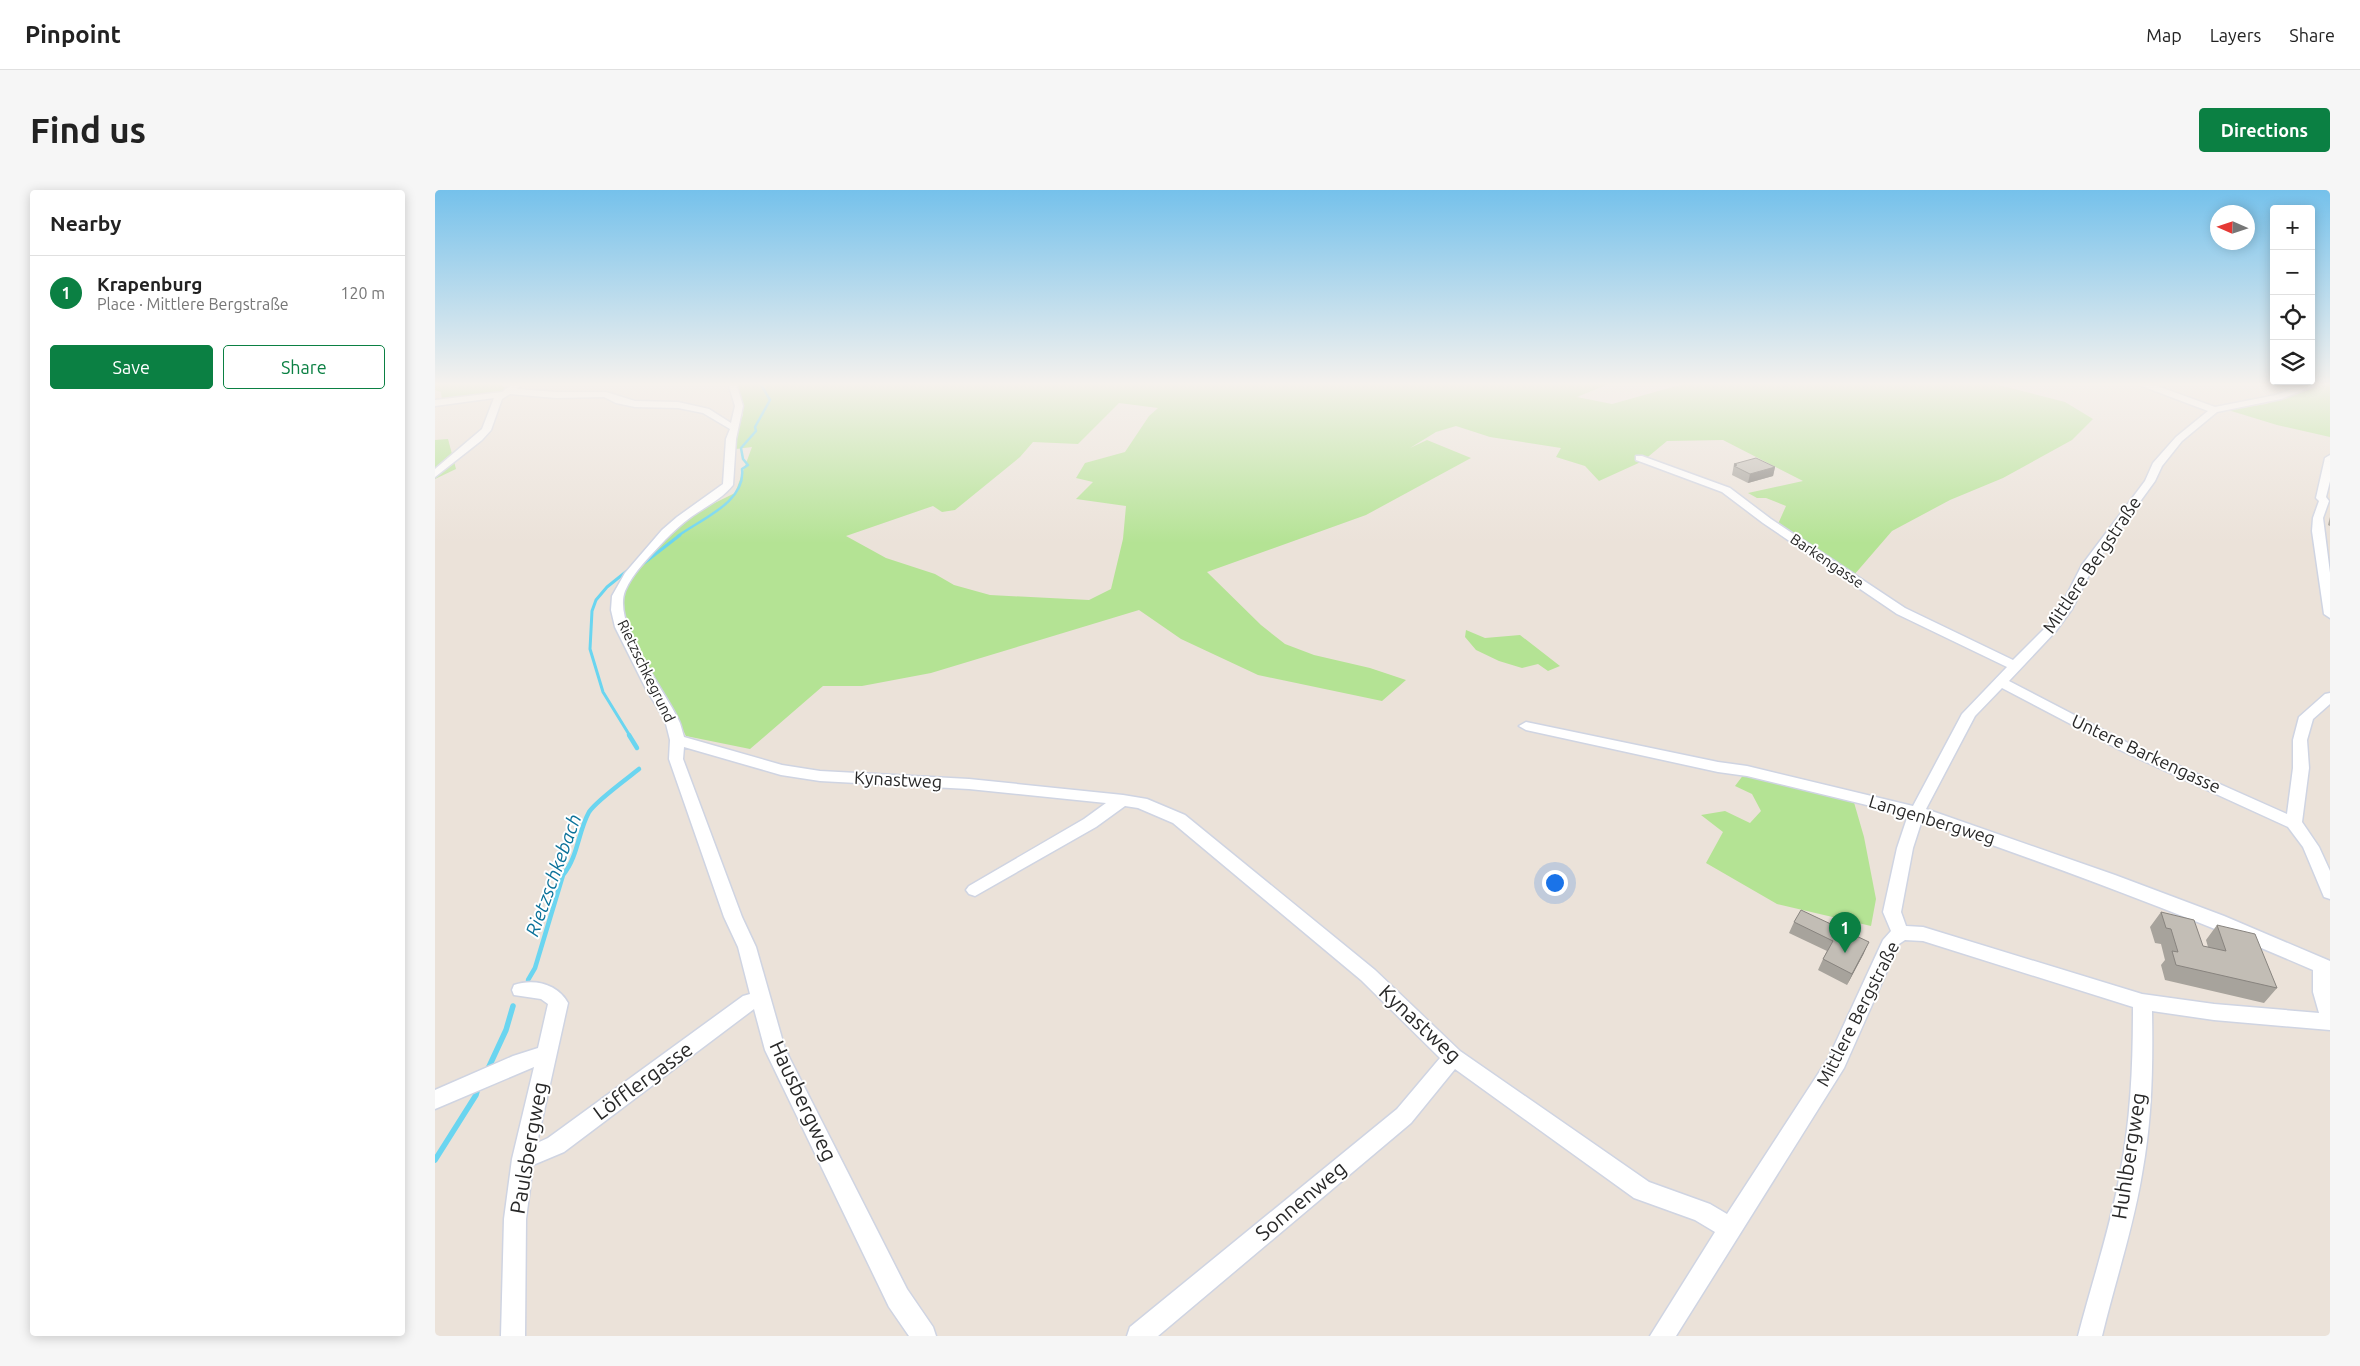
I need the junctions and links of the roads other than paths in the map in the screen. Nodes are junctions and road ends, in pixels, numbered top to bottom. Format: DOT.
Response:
graph roads {
  1 [pos="478,436"];
  2 [pos="732,436"];
  3 [pos="2182,436"];
  4 [pos="1639,458"];
  5 [pos="2330,458"];
  6 [pos="435,474"];
  7 [pos="2327,502"];
  8 [pos="2330,614"];
  9 [pos="2015,666"];
  10 [pos="2001,682"];
  11 [pos="2330,697"];
  12 [pos="1526,726"];
  13 [pos="677,740"];
  14 [pos="1123,800"];
  15 [pos="1917,812"];
  16 [pos="2294,823"];
  17 [pos="975,890"];
  18 [pos="2330,893"];
  19 [pos="1901,933"];
  20 [pos="2328,967"];
  21 [pos="521,990"];
  22 [pos="761,998"];
  23 [pos="2142,1002"];
  24 [pos="2330,1016"];
  25 [pos="2330,1022"];
  26 [pos="547,1054"];
  27 [pos="1453,1057"];
  28 [pos="435,1100"];
  29 [pos="523,1159"];
  30 [pos="1731,1230"];
  31 [pos="513,1336"];
  32 [pos="924,1336"];
  33 [pos="1139,1336"];
  34 [pos="1662,1336"];
  35 [pos="2090,1336"];
  1 -- 6 [label="street"];
  2 -- 13 [label="street, Rietzschkegrund"];
  3 -- 9 [label="street, Mittlere Bergstraße"];
  4 -- 9 [label="street, Barkengasse"];
  5 -- 7 [label="street"];
  7 -- 8 [label="street"];
  9 -- 10 [label="street, Mittlere Bergstraße"];
  10 -- 15 [label="street, Mittlere Bergstraße"];
  10 -- 16 [label="street, Untere Barkengasse"];
  11 -- 16 [label="street"];
  12 -- 15 [label="street, Langenbergweg"];
  13 -- 14 [label="street, Kynastweg"];
  13 -- 22 [label="street, Hausbergweg"];
  14 -- 17 [label="street"];
  14 -- 27 [label="street, Kynastweg"];
  15 -- 19 [label="street, Mittlere Bergstraße"];
  15 -- 20 [label="street, Langenbergweg"];
  16 -- 18 [label="street"];
  19 -- 23 [label="street"];
  19 -- 30 [label="street, Mittlere Bergstraße"];
  20 -- 24 [label="street"];
  21 -- 26 [label="street, Paulsbergweg"];
  22 -- 29 [label="street, Löfflergasse"];
  22 -- 32 [label="street, Hausbergweg"];
  23 -- 25 [label="street"];
  23 -- 35 [label="street, Huhlbergweg"];
  26 -- 28 [label="street"];
  26 -- 29 [label="street, Paulsbergweg"];
  27 -- 30 [label="street, Kynastweg"];
  27 -- 33 [label="street, Sonnenweg"];
  29 -- 31 [label="street, Paulsbergweg"];
  30 -- 34 [label="street, Mittlere Bergstraße"];
}
